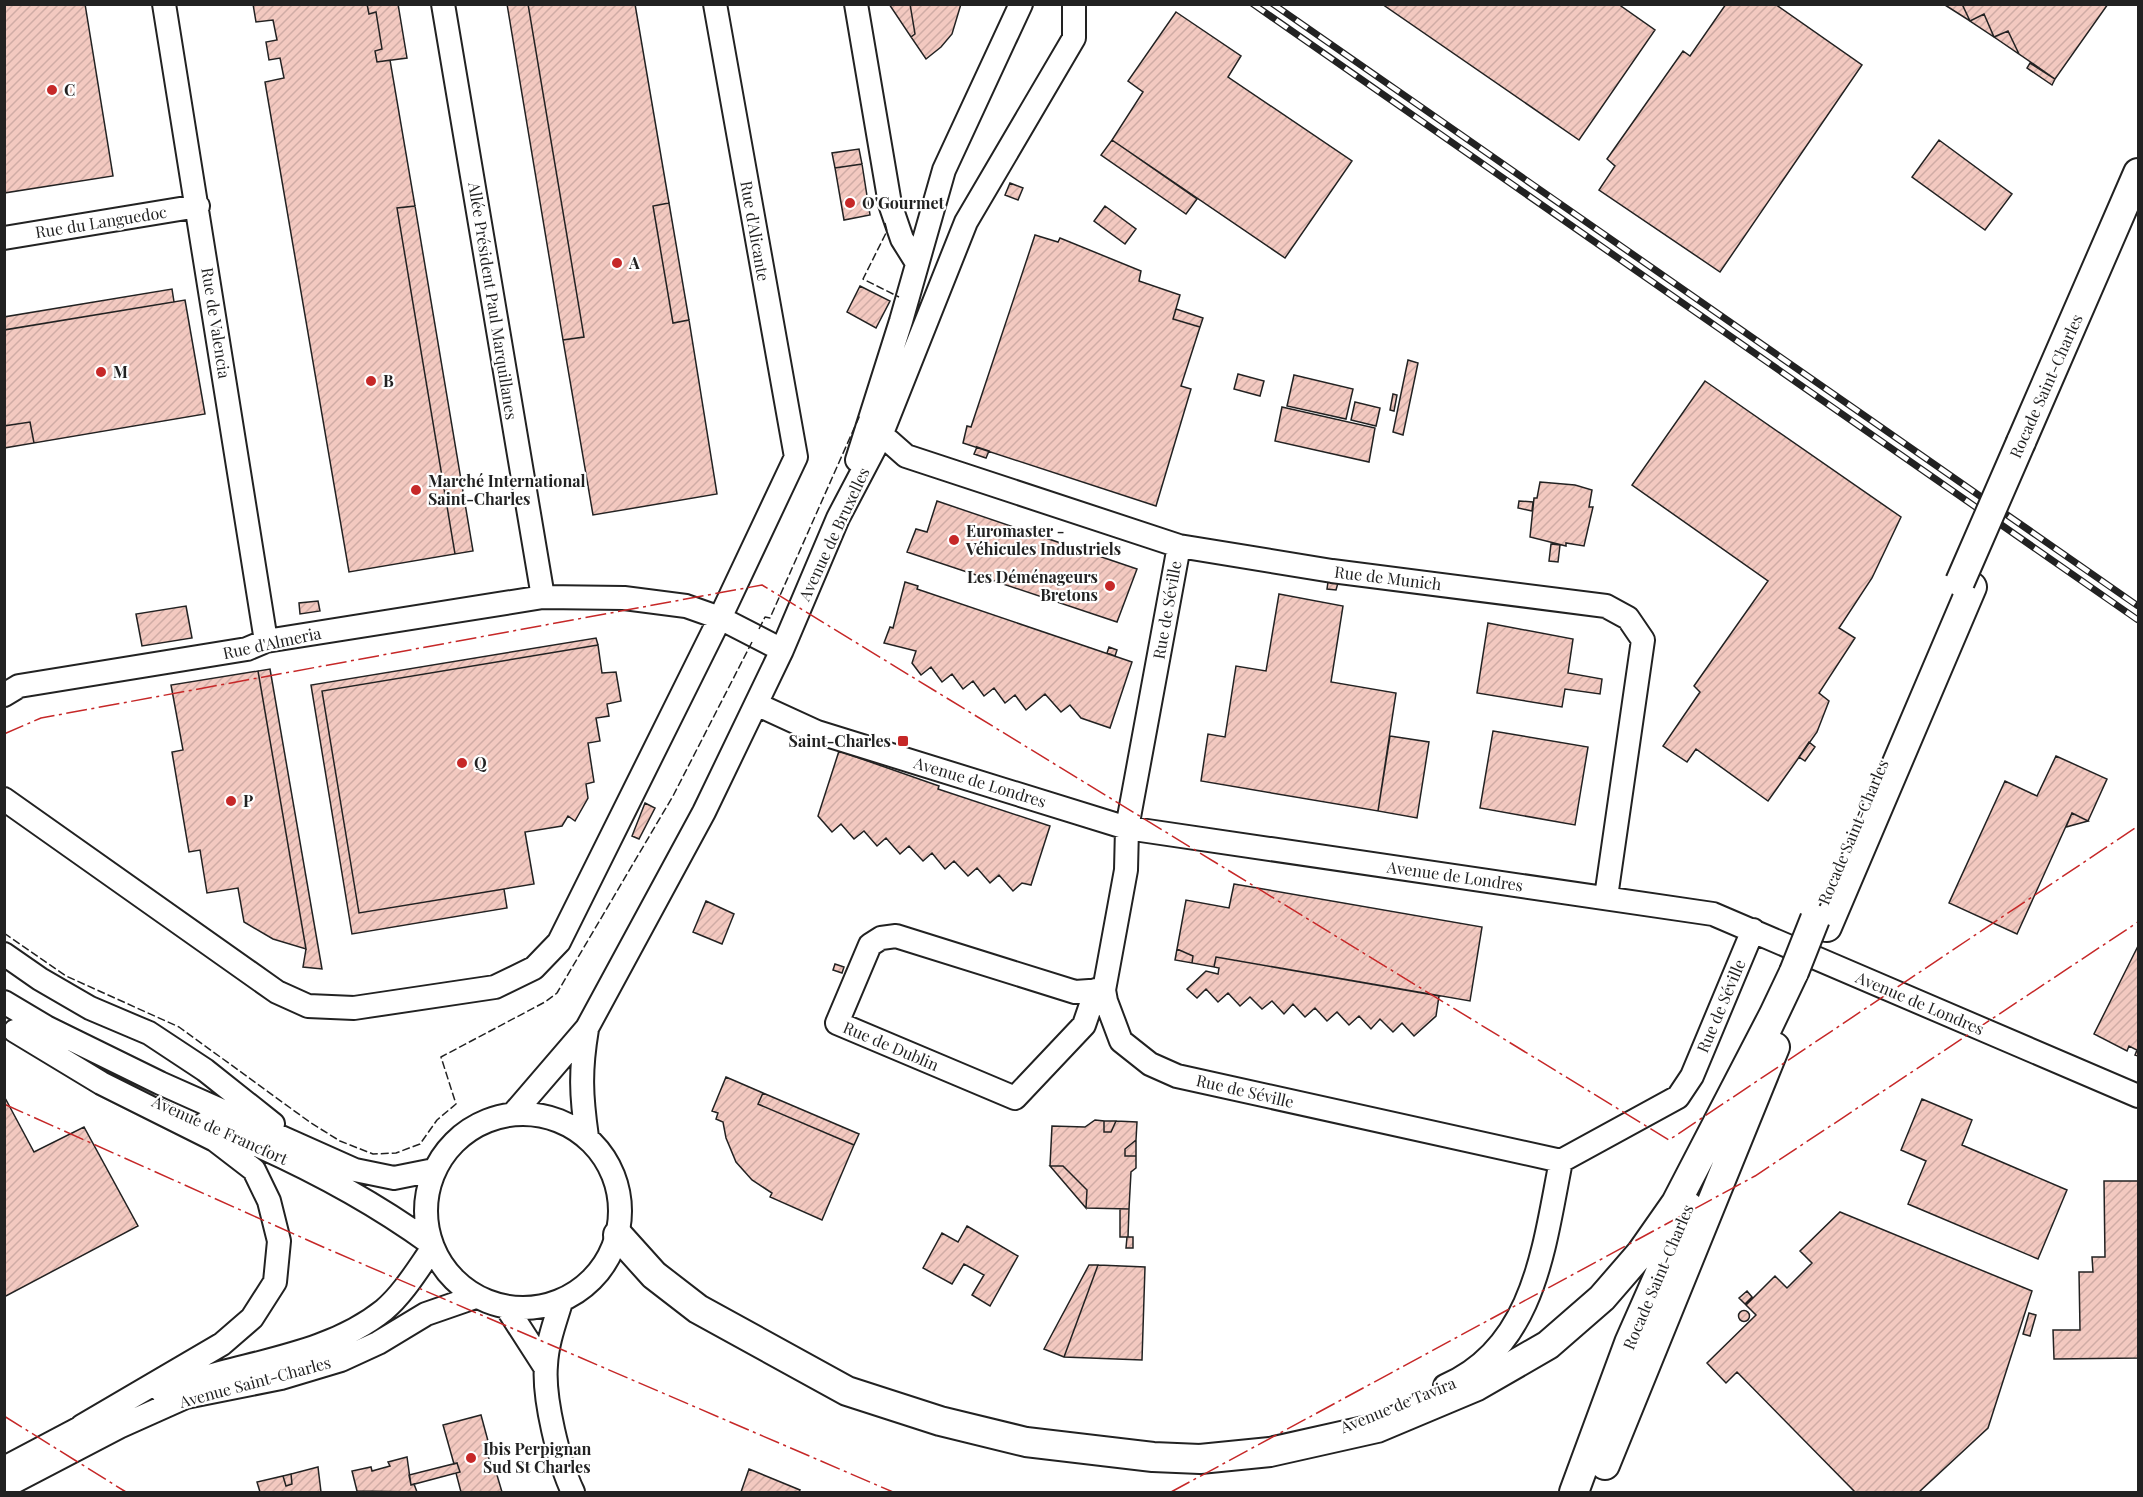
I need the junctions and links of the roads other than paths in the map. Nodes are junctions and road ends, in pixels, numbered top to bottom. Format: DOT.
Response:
graph roads {
  1 [pos="164,4"];
  2 [pos="443,4"];
  3 [pos="715,4"];
  4 [pos="856,4"];
  5 [pos="1021,4"];
  6 [pos="1074,4"];
  7 [pos="2139,173"];
  8 [pos="2139,205"];
  9 [pos="198,206"];
  10 [pos="4,238"];
  11 [pos="917,263"];
  12 [pos="880,438"];
  13 [pos="2026,445"];
  14 [pos="838,518"];
  15 [pos="1179,546"];
  16 [pos="543,597"];
  17 [pos="720,618"];
  18 [pos="266,641"];
  19 [pos="782,650"];
  20 [pos="4,695"];
  21 [pos="756,704"];
  22 [pos="4,799"];
  23 [pos="1127,828"];
  24 [pos="1606,897"];
  25 [pos="1753,930"];
  26 [pos="4,954"];
  27 [pos="1799,975"];
  28 [pos="1100,990"];
  29 [pos="4,1002"];
  30 [pos="1773,1016"];
  31 [pos="10,1028"];
  32 [pos="587,1028"];
  33 [pos="2139,1096"];
  34 [pos="513,1114"];
  35 [pos="587,1137"];
  36 [pos="290,1139"];
  37 [pos="1561,1161"];
  38 [pos="434,1170"];
  39 [pos="618,1235"];
  40 [pos="431,1246"];
  41 [pos="475,1297"];
  42 [pos="561,1302"];
  43 [pos="507,1308"];
  44 [pos="545,1366"];
  45 [pos="82,1426"];
  46 [pos="1270,1452"];
  47 [pos="4,1468"];
  48 [pos="4,1487"];
  49 [pos="573,1492"];
  50 [pos="1574,1492"];
  51 [pos="1594,1492"];
  1 -- 9 [label="street, Rue de Valencia"];
  2 -- 16 [label="street, Allée Président Paul Marquillanes"];
  3 -- 17 [label="street, Rue d'Alicante"];
  4 -- 11 [label="street"];
  5 -- 11 [label="street"];
  6 -- 12 [label="street, Avenue de Bruxelles"];
  7 -- 13 [label="main road, Rocade Saint-Charles"];
  8 -- 13 [label="main road, Rocade Saint-Charles"];
  9 -- 10 [label="street, Rue du Languedoc"];
  9 -- 18 [label="street, Rue de Valencia"];
  11 -- 14 [label="street"];
  12 -- 14 [label="street, Avenue de Bruxelles"];
  12 -- 15 [label="street, Rue de Munich"];
  13 -- 27 [label="main road, Rocade Saint-Charles"];
  14 -- 19 [label="street, Avenue de Bruxelles"];
  15 -- 23 [label="street, Rue de Séville"];
  15 -- 24 [label="street, Rue de Munich"];
  16 -- 17 [label="street, Rue d'Almeria"];
  16 -- 18 [label="street, Rue d'Almeria"];
  17 -- 19 [label="street, Rue d'Almeria"];
  17 -- 22 [label="street"];
  18 -- 20 [label="street, Rue d'Almeria"];
  19 -- 21 [label="street, Avenue de Bruxelles"];
  21 -- 23 [label="street, Avenue de Londres"];
  21 -- 32 [label="street, Avenue de Bruxelles"];
  23 -- 24 [label="street, Avenue de Londres"];
  23 -- 28 [label="street, Rue de Séville"];
  24 -- 25 [label="street, Avenue de Londres"];
  25 -- 33 [label="street, Avenue de Londres"];
  25 -- 37 [label="street, Rue de Séville"];
  26 -- 36 [label="street"];
  27 -- 30 [label="main road, Rocade Saint-Charles"];
  27 -- 51 [label="main road, Rocade Saint-Charles"];
  28 -- 28 [label="street, Rue de Dublin"];
  28 -- 37 [label="street, Rue de Séville"];
  29 -- 36 [label="street, Avenue de Francfort"];
  30 -- 46 [label="main road"];
  30 -- 50 [label="main road, Rocade Saint-Charles"];
  31 -- 40 [label="street, Avenue de Francfort"];
  31 -- 45 [label="street"];
  32 -- 34 [label="street, Avenue de Bruxelles"];
  32 -- 35 [label="street, Avenue de Bruxelles"];
  34 -- 35 [label="street"];
  34 -- 38 [label="street"];
  35 -- 39 [label="street"];
  36 -- 38 [label="street, Avenue de Francfort"];
  37 -- 46 [label="street, Avenue de Tavira"];
  38 -- 40 [label="street"];
  39 -- 42 [label="street"];
  39 -- 46 [label="main road"];
  40 -- 41 [label="street"];
  40 -- 45 [label="street, Avenue Saint-Charles"];
  41 -- 43 [label="street"];
  41 -- 48 [label="street, Avenue Saint-Charles"];
  42 -- 43 [label="street"];
  42 -- 44 [label="street"];
  43 -- 44 [label="street"];
  44 -- 49 [label="street"];
  45 -- 47 [label="street, Avenue Saint-Charles"];
}
